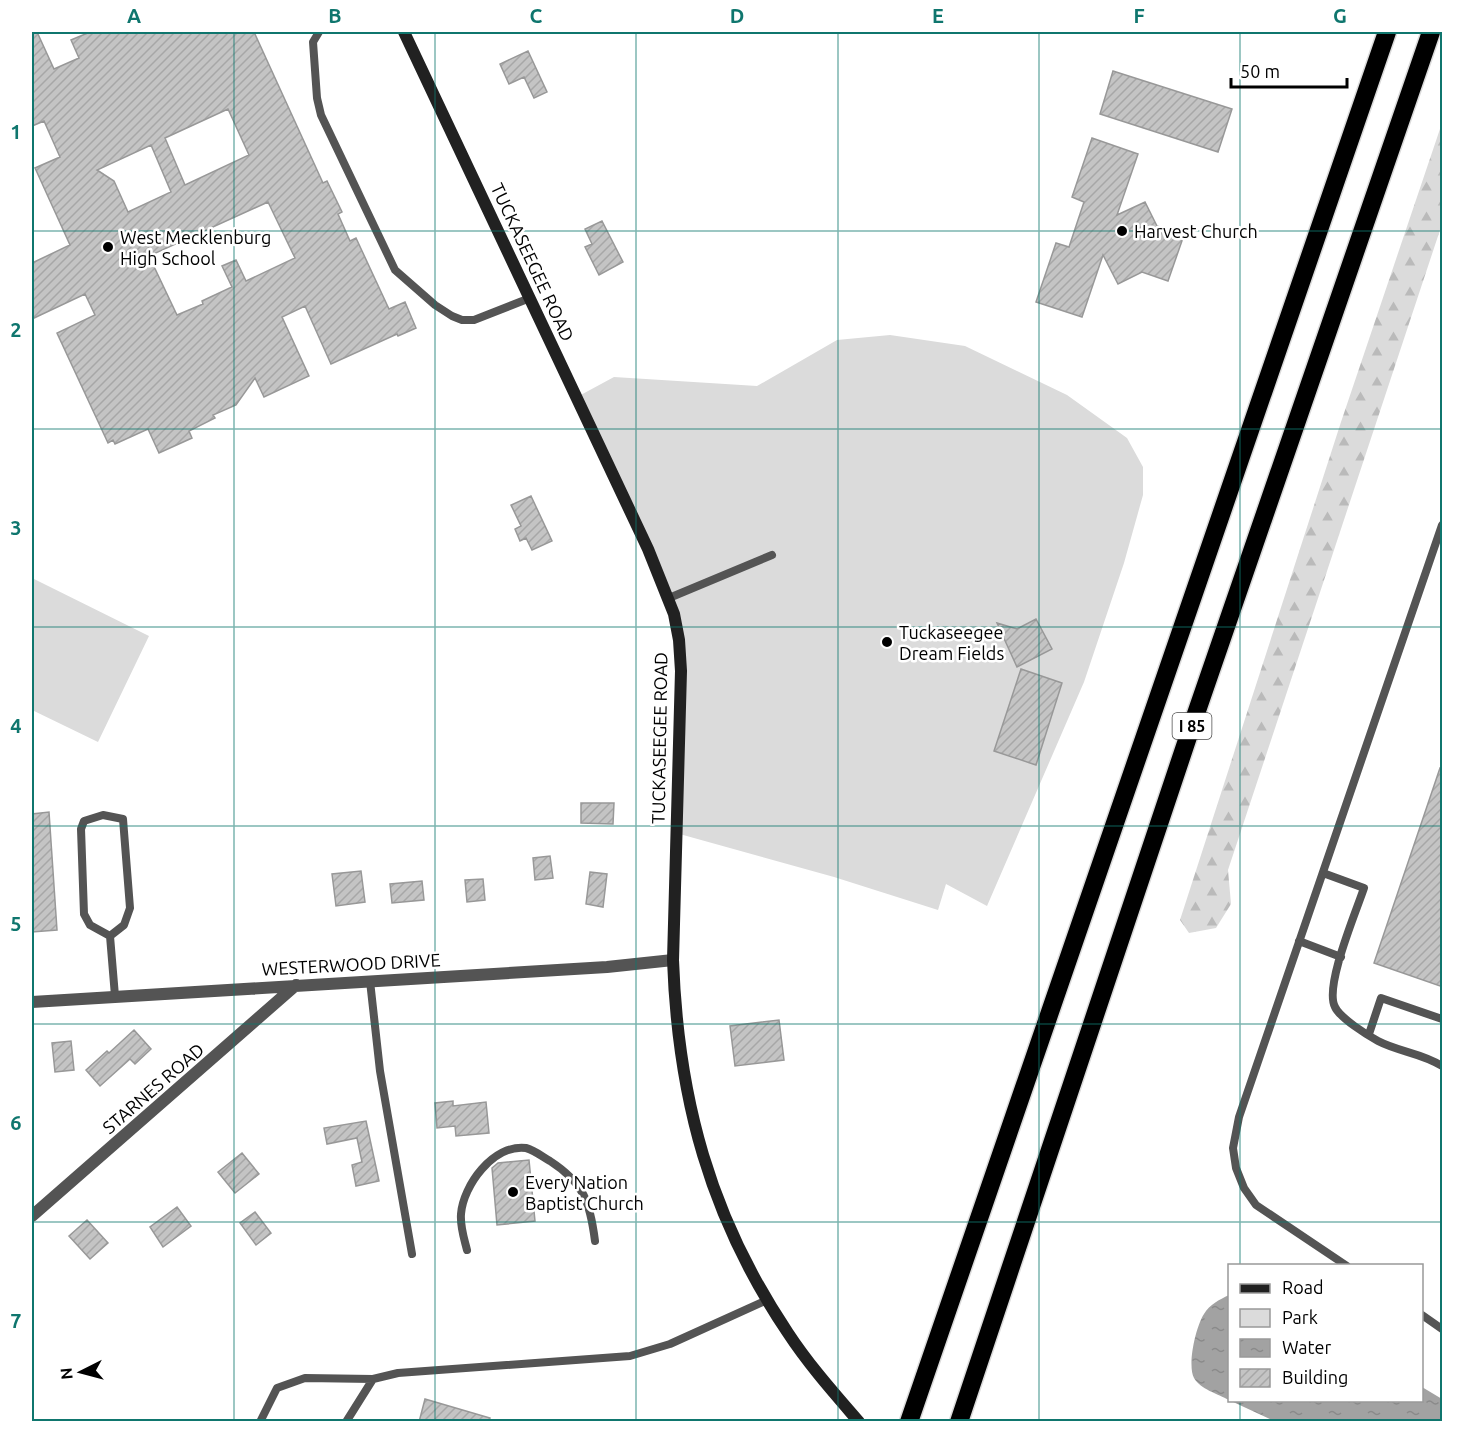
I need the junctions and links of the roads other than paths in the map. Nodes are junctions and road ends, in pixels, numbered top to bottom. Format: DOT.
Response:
graph roads {
  1 [pos="309,32"];
  2 [pos="319,32"];
  3 [pos="404,32"];
  4 [pos="1387,32"];
  5 [pos="1431,32"];
  6 [pos="313,42"];
  7 [pos="530,298"];
  8 [pos="1443,525"];
  9 [pos="772,555"];
  10 [pos="669,598"];
  11 [pos="1323,873"];
  12 [pos="110,936"];
  13 [pos="1299,941"];
  14 [pos="1341,957"];
  15 [pos="673,960"];
  16 [pos="370,981"];
  17 [pos="296,985"];
  18 [pos="115,996"];
  19 [pos="32,1002"];
  20 [pos="1443,1019"];
  21 [pos="1368,1034"];
  22 [pos="1443,1066"];
  23 [pos="32,1216"];
  24 [pos="595,1241"];
  25 [pos="467,1250"];
  26 [pos="412,1254"];
  27 [pos="1344,1264"];
  28 [pos="767,1300"];
  29 [pos="1423,1317"];
  30 [pos="1443,1329"];
  31 [pos="373,1380"];
  32 [pos="912,1414"];
  33 [pos="260,1422"];
  34 [pos="346,1422"];
  35 [pos="859,1422"];
  36 [pos="959,1422"];
  1 -- 6 [label="lane"];
  2 -- 6 [label="lane"];
  3 -- 7 [label="street, TUCKASEEGEE ROAD"];
  4 -- 32 [label="highway, I 85"];
  5 -- 36 [label="highway, I 85"];
  6 -- 7 [label="lane"];
  7 -- 10 [label="street, TUCKASEEGEE ROAD"];
  8 -- 11 [label="lane"];
  9 -- 10 [label="lane"];
  10 -- 15 [label="street, TUCKASEEGEE ROAD"];
  11 -- 13 [label="lane"];
  11 -- 14 [label="lane"];
  12 -- 12 [label="lane"];
  12 -- 18 [label="lane"];
  13 -- 14 [label="lane"];
  13 -- 27 [label="lane"];
  14 -- 21 [label="lane"];
  15 -- 16 [label="street, WESTERWOOD DRIVE"];
  15 -- 28 [label="street, TUCKASEEGEE ROAD"];
  16 -- 17 [label="street, WESTERWOOD DRIVE"];
  16 -- 26 [label="lane"];
  17 -- 18 [label="street, WESTERWOOD DRIVE"];
  17 -- 23 [label="street, STARNES ROAD"];
  18 -- 19 [label="street, WESTERWOOD DRIVE"];
  20 -- 21 [label="lane"];
  21 -- 22 [label="lane"];
  24 -- 25 [label="lane"];
  28 -- 31 [label="lane"];
  28 -- 35 [label="street, TUCKASEEGEE ROAD"];
  29 -- 30 [label="lane"];
  31 -- 33 [label="lane"];
  31 -- 34 [label="lane"];
}
